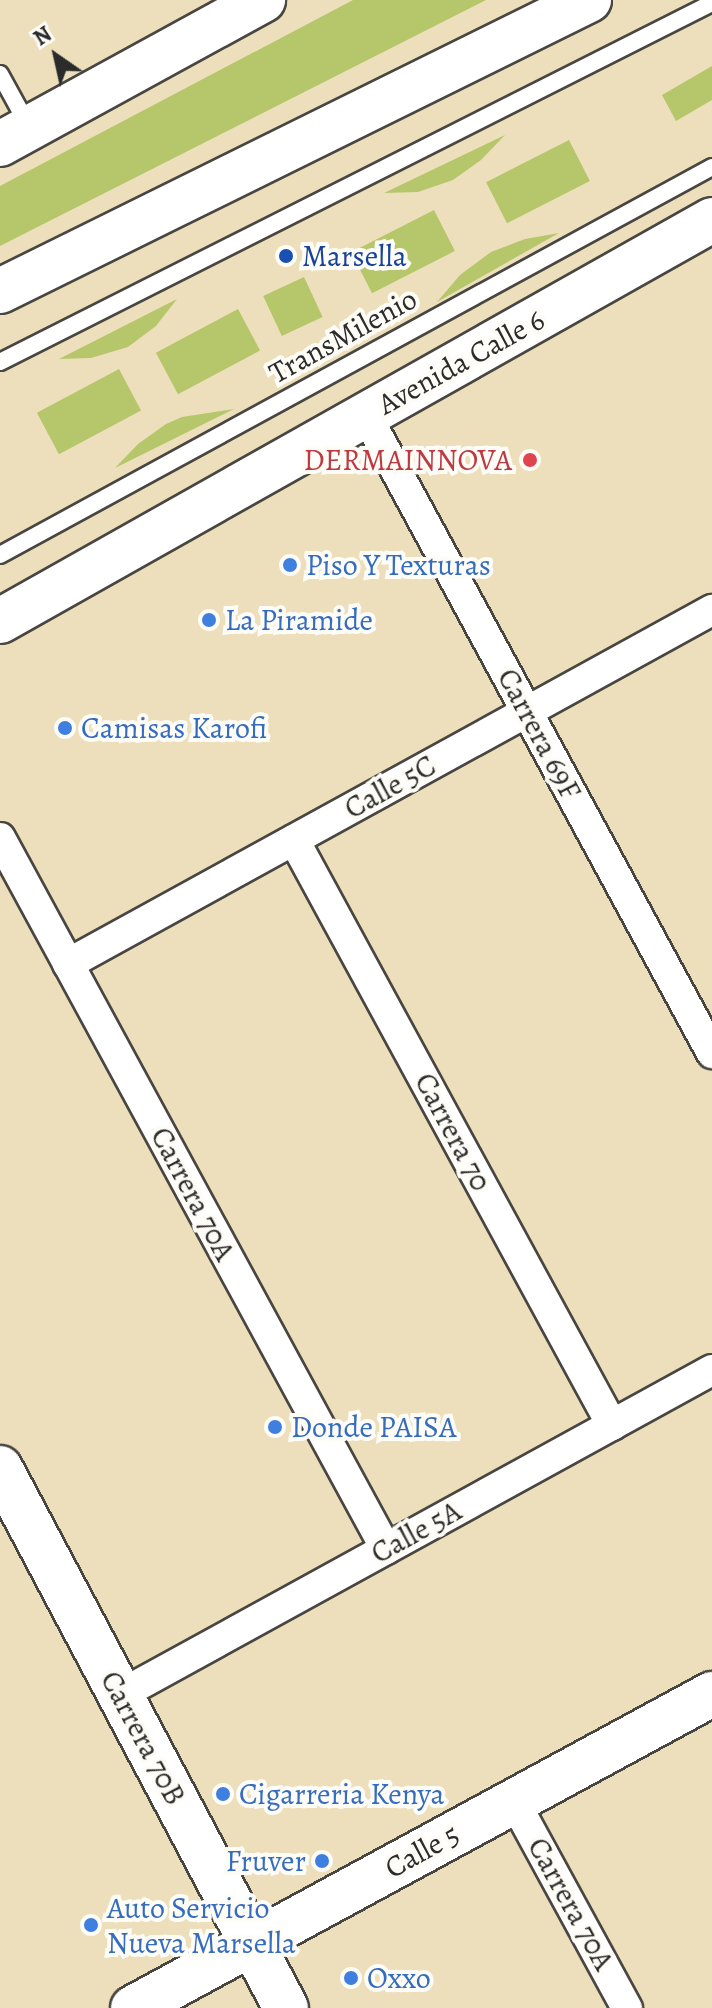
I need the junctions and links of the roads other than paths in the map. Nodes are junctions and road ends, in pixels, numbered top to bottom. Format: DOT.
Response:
graph roads {
  1 [pos="263,0"];
  2 [pos="589,0"];
  3 [pos="712,3"];
  4 [pos="0,74"];
  5 [pos="15,136"];
  6 [pos="712,167"];
  7 [pos="712,220"];
  8 [pos="0,291"];
  9 [pos="0,362"];
  10 [pos="366,415"];
  11 [pos="0,555"];
  12 [pos="712,610"];
  13 [pos="0,621"];
  14 [pos="527,712"];
  15 [pos="0,838"];
  16 [pos="294,840"];
  17 [pos="68,964"];
  18 [pos="712,1053"];
  19 [pos="712,1370"];
  20 [pos="612,1425"];
  21 [pos="0,1468"];
  22 [pos="386,1549"];
  23 [pos="712,1694"];
  24 [pos="120,1695"];
  25 [pos="514,1801"];
  26 [pos="251,1944"];
  27 [pos="133,2008"];
  28 [pos="286,2008"];
  29 [pos="627,2008"];
  1 -- 5 [label="main road"];
  2 -- 8 [label="main road"];
  3 -- 9 [label="lane"];
  4 -- 5 [label="lane"];
  6 -- 11 [label="lane, TransMilenio"];
  7 -- 10 [label="main road, Avenida Calle 6"];
  10 -- 13 [label="main road, Avenida Calle 6"];
  10 -- 14 [label="street, Carrera 69F"];
  12 -- 14 [label="street, Calle 5C"];
  14 -- 16 [label="street, Calle 5C"];
  14 -- 18 [label="street, Carrera 69F"];
  15 -- 17 [label="street, Carrera 70A"];
  16 -- 17 [label="street, Calle 5C"];
  16 -- 20 [label="street, Carrera 70"];
  17 -- 22 [label="street, Carrera 70A"];
  19 -- 20 [label="street, Calle 5A"];
  20 -- 22 [label="street, Calle 5A"];
  21 -- 24 [label="main road, Carrera 70B"];
  22 -- 24 [label="street, Calle 5A"];
  23 -- 25 [label="main road, Calle 5"];
  24 -- 26 [label="main road, Carrera 70B"];
  25 -- 26 [label="main road, Calle 5"];
  25 -- 29 [label="street, Carrera 70A"];
  26 -- 27 [label="main road, Calle 5"];
  26 -- 28 [label="main road, Carrera 70B"];
}
